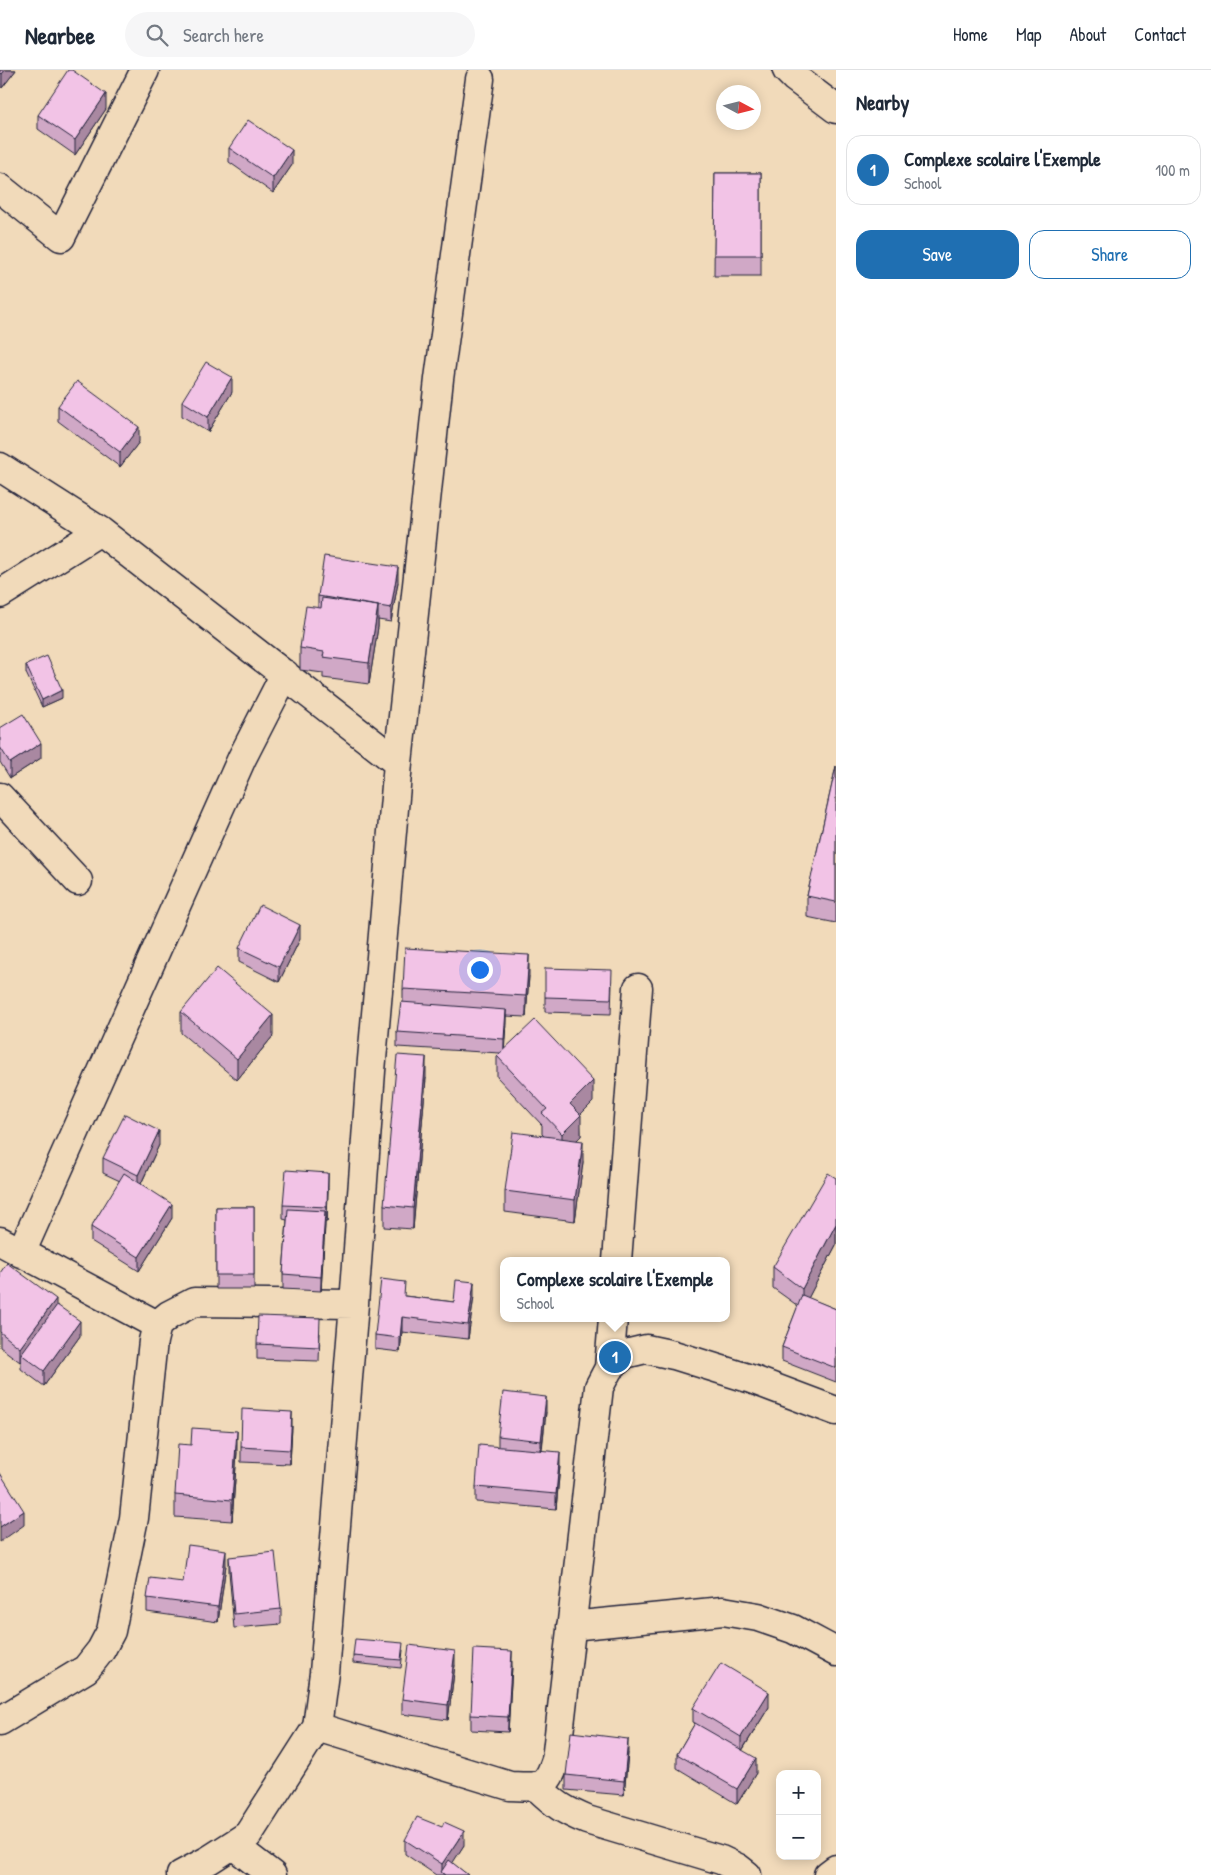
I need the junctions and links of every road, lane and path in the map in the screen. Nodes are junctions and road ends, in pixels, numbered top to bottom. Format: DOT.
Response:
graph roads {
  1 [pos="145,70"];
  2 [pos="787,70"];
  3 [pos="480,79"];
  4 [pos="836,109"];
  5 [pos="0,188"];
  6 [pos="0,467"];
  7 [pos="100,531"];
  8 [pos="0,594"];
  9 [pos="285,674"];
  10 [pos="398,763"];
  11 [pos="0,797"];
  12 [pos="78,881"];
  13 [pos="638,988"];
  14 [pos="11,1247"];
  15 [pos="617,1257"];
  16 [pos="354,1304"];
  17 [pos="612,1322"];
  18 [pos="157,1325"];
  19 [pos="609,1368"];
  20 [pos="836,1410"];
  21 [pos="571,1626"];
  22 [pos="836,1652"];
  23 [pos="0,1721"];
  24 [pos="317,1727"];
  25 [pos="537,1787"];
  26 [pos="233,1845"];
  27 [pos="836,1869"];
  28 [pos="181,1875"];
  29 [pos="272,1875"];
  30 [pos="747,1875"];
  31 [pos="828,1875"];
  1 -- 5 [label="street"];
  2 -- 4 [label="street"];
  3 -- 10 [label="street"];
  6 -- 7 [label="street"];
  7 -- 8 [label="street"];
  7 -- 9 [label="street"];
  9 -- 10 [label="street"];
  9 -- 14 [label="street"];
  10 -- 16 [label="street"];
  11 -- 12 [label="street"];
  13 -- 15 [label="street"];
  14 -- 18 [label="street"];
  16 -- 18 [label="street"];
  16 -- 24 [label="street"];
  17 -- 19 [label="street"];
  18 -- 23 [label="street"];
  19 -- 20 [label="street"];
  19 -- 21 [label="street"];
  21 -- 22 [label="street"];
  21 -- 25 [label="street"];
  24 -- 25 [label="street"];
  24 -- 26 [label="street"];
  25 -- 30 [label="street"];
  26 -- 28 [label="street"];
  26 -- 29 [label="street"];
  27 -- 31 [label="street"];
}
